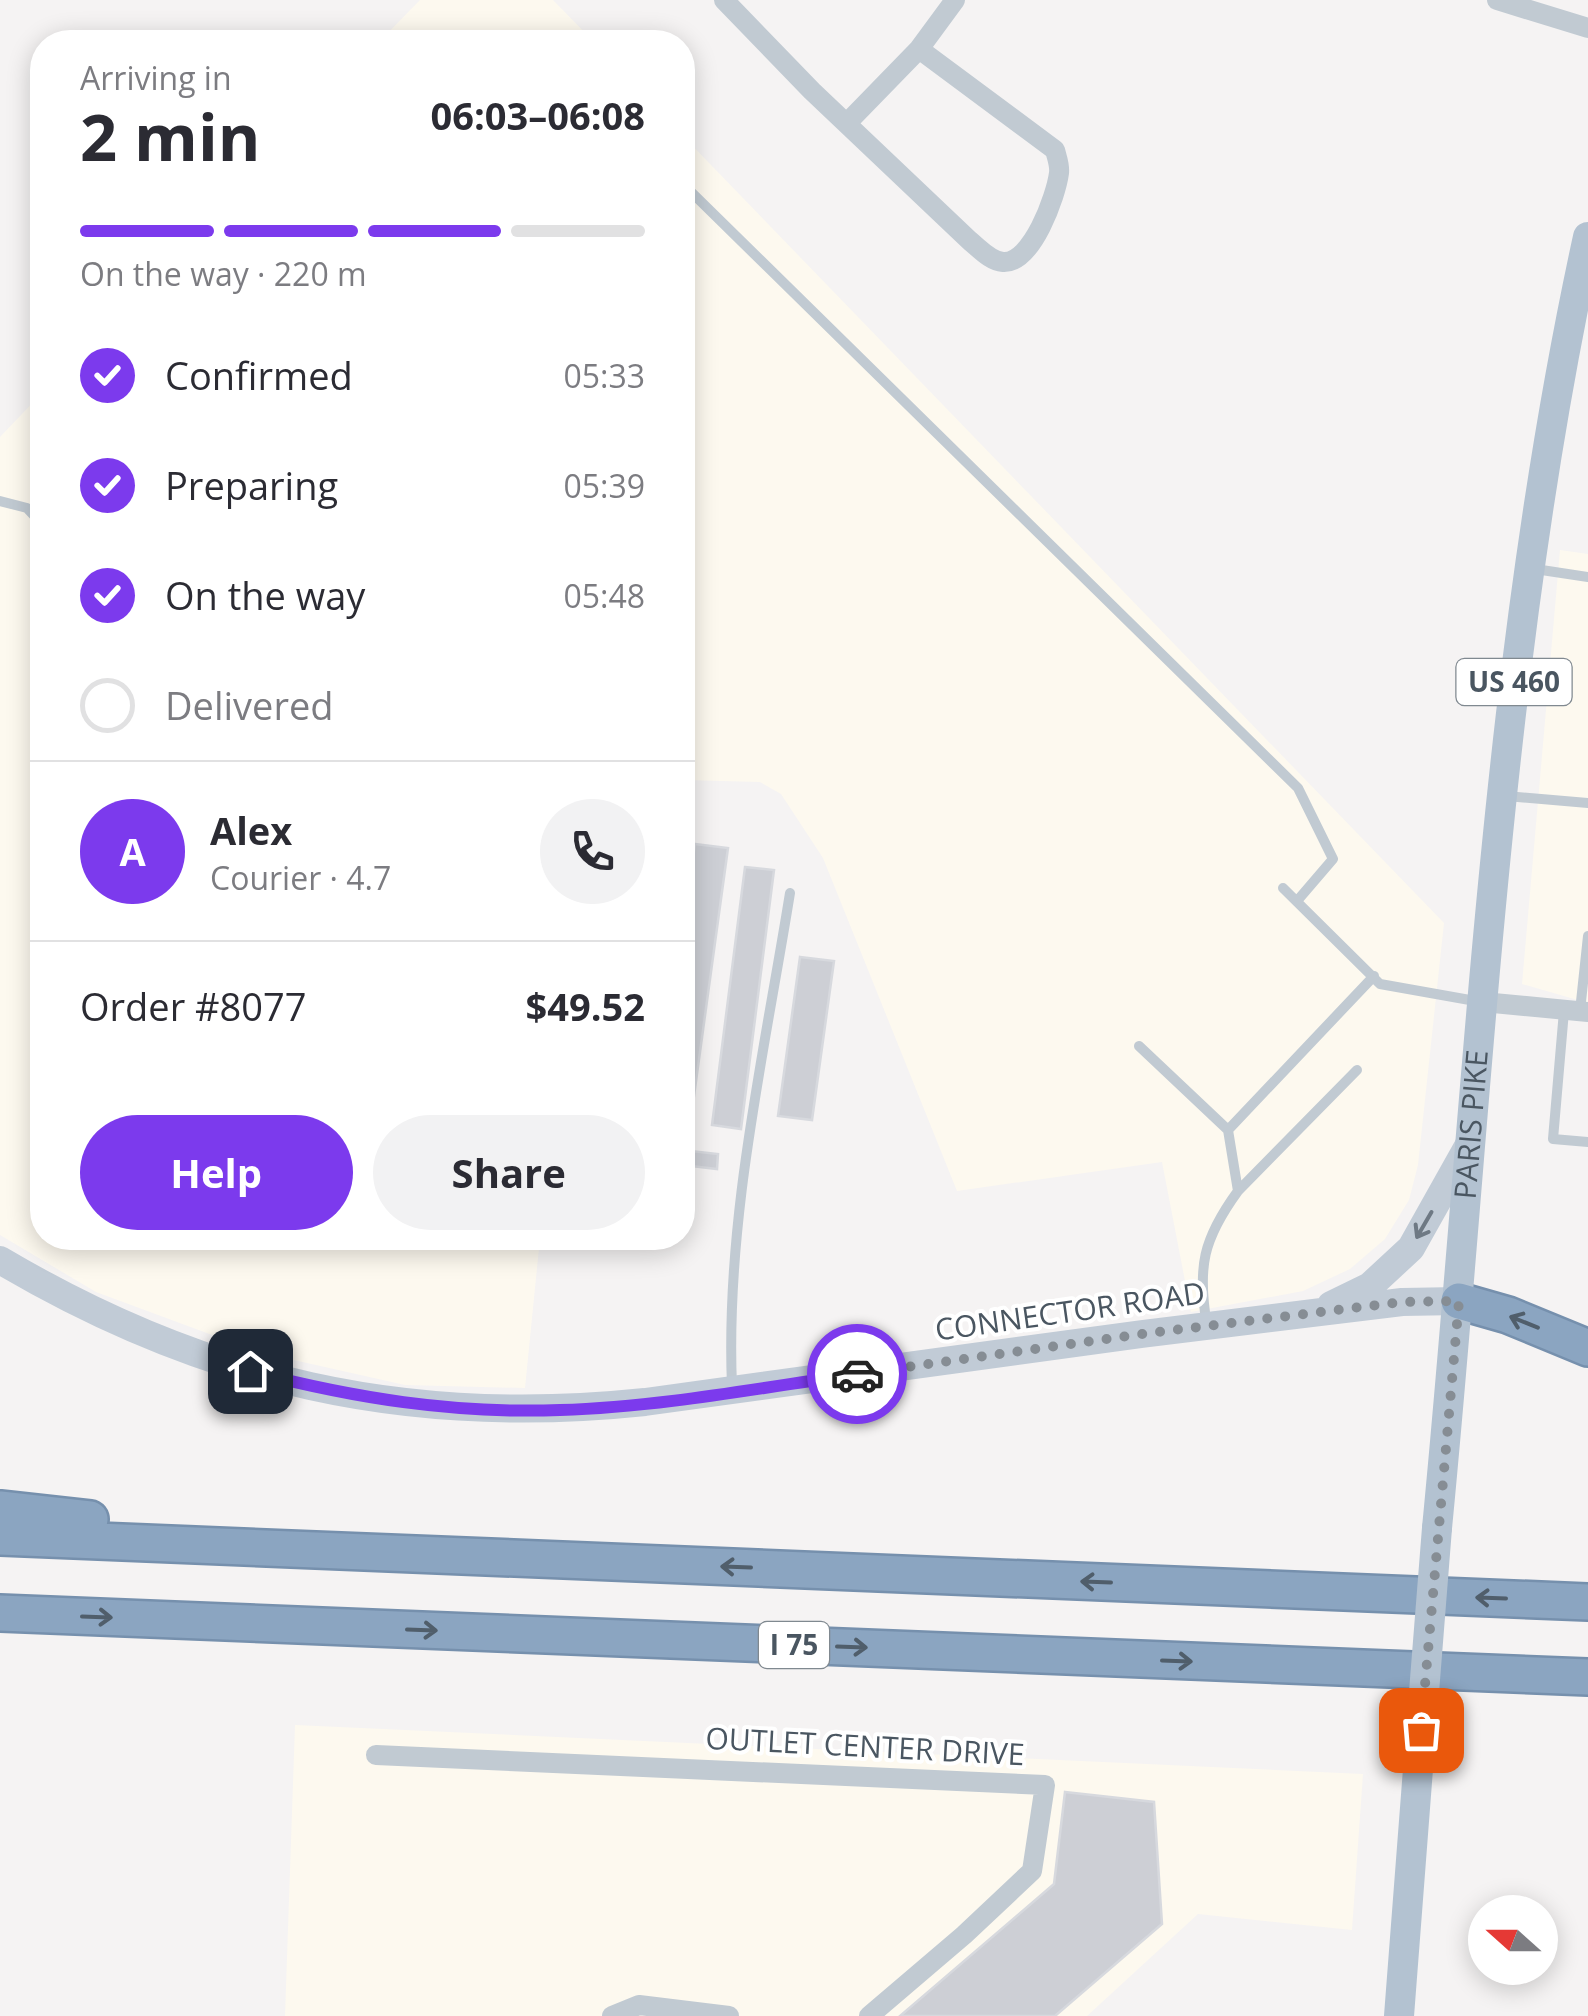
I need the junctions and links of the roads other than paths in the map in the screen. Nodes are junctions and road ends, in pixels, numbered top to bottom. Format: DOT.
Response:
graph roads {
  1 [pos="724,0"];
  2 [pos="955,0"];
  3 [pos="1497,0"];
  4 [pos="1588,28"];
  5 [pos="919,49"];
  6 [pos="848,122"];
  7 [pos="695,196"];
  8 [pos="1588,237"];
  9 [pos="0,501"];
  10 [pos="30,512"];
  11 [pos="1529,568"];
  12 [pos="1588,577"];
  13 [pos="1500,796"];
  14 [pos="1588,803"];
  15 [pos="1284,888"];
  16 [pos="790,894"];
  17 [pos="1297,901"];
  18 [pos="1588,936"];
  19 [pos="1587,960"];
  20 [pos="1374,976"];
  21 [pos="1483,1002"];
  22 [pos="1577,1011"];
  23 [pos="1140,1046"];
  24 [pos="1357,1070"];
  25 [pos="1228,1130"];
  26 [pos="1472,1140"];
  27 [pos="1588,1142"];
  28 [pos="1238,1190"];
  29 [pos="0,1260"];
  30 [pos="1459,1301"];
  31 [pos="1312,1314"];
  32 [pos="1207,1326"];
  33 [pos="1588,1348"];
  34 [pos="732,1392"];
  35 [pos="0,1509"];
  36 [pos="0,1537"];
  37 [pos="364,1552"];
  38 [pos="1588,1602"];
  39 [pos="0,1614"];
  40 [pos="1588,1677"];
  41 [pos="376,1755"];
  42 [pos="612,2016"];
  43 [pos="729,2016"];
  44 [pos="869,2016"];
  45 [pos="1399,2016"];
  1 -- 6 [label="street"];
  2 -- 5 [label="street"];
  3 -- 4 [label="street"];
  5 -- 6 [label="street"];
  5 -- 6 [label="street"];
  7 -- 17 [label="lane"];
  8 -- 11 [label="main road, PARIS PIKE / US 460"];
  9 -- 10 [label="lane"];
  11 -- 12 [label="lane"];
  11 -- 13 [label="main road, PARIS PIKE / US 460"];
  13 -- 14 [label="lane"];
  13 -- 21 [label="main road, PARIS PIKE / US 460"];
  15 -- 17 [label="lane"];
  16 -- 34 [label="lane"];
  17 -- 20 [label="lane"];
  18 -- 19 [label="lane"];
  19 -- 22 [label="lane"];
  20 -- 21 [label="lane"];
  20 -- 25 [label="lane"];
  21 -- 22 [label="street"];
  21 -- 26 [label="main road, PARIS PIKE / US 460"];
  22 -- 27 [label="lane"];
  23 -- 25 [label="lane"];
  24 -- 28 [label="lane"];
  25 -- 28 [label="lane"];
  26 -- 30 [label="main road, PARIS PIKE / US 460"];
  26 -- 31 [label="main road, one-way"];
  28 -- 32 [label="lane"];
  29 -- 34 [label="main road, CONNECTOR ROAD"];
  30 -- 31 [label="main road, CONNECTOR ROAD"];
  33 -- 30 [label="highway, one-way"];
  30 -- 45 [label="main road, PARIS PIKE / US 460, bridge"];
  31 -- 32 [label="main road, CONNECTOR ROAD"];
  32 -- 34 [label="main road, CONNECTOR ROAD"];
  35 -- 37 [label="highway"];
  36 -- 37 [label="highway"];
  38 -- 37 [label="highway, one-way"];
  39 -- 40 [label="highway, I 75, one-way"];
  41 -- 44 [label="street, OUTLET CENTER DRIVE"];
  42 -- 43 [label="street"];
}
